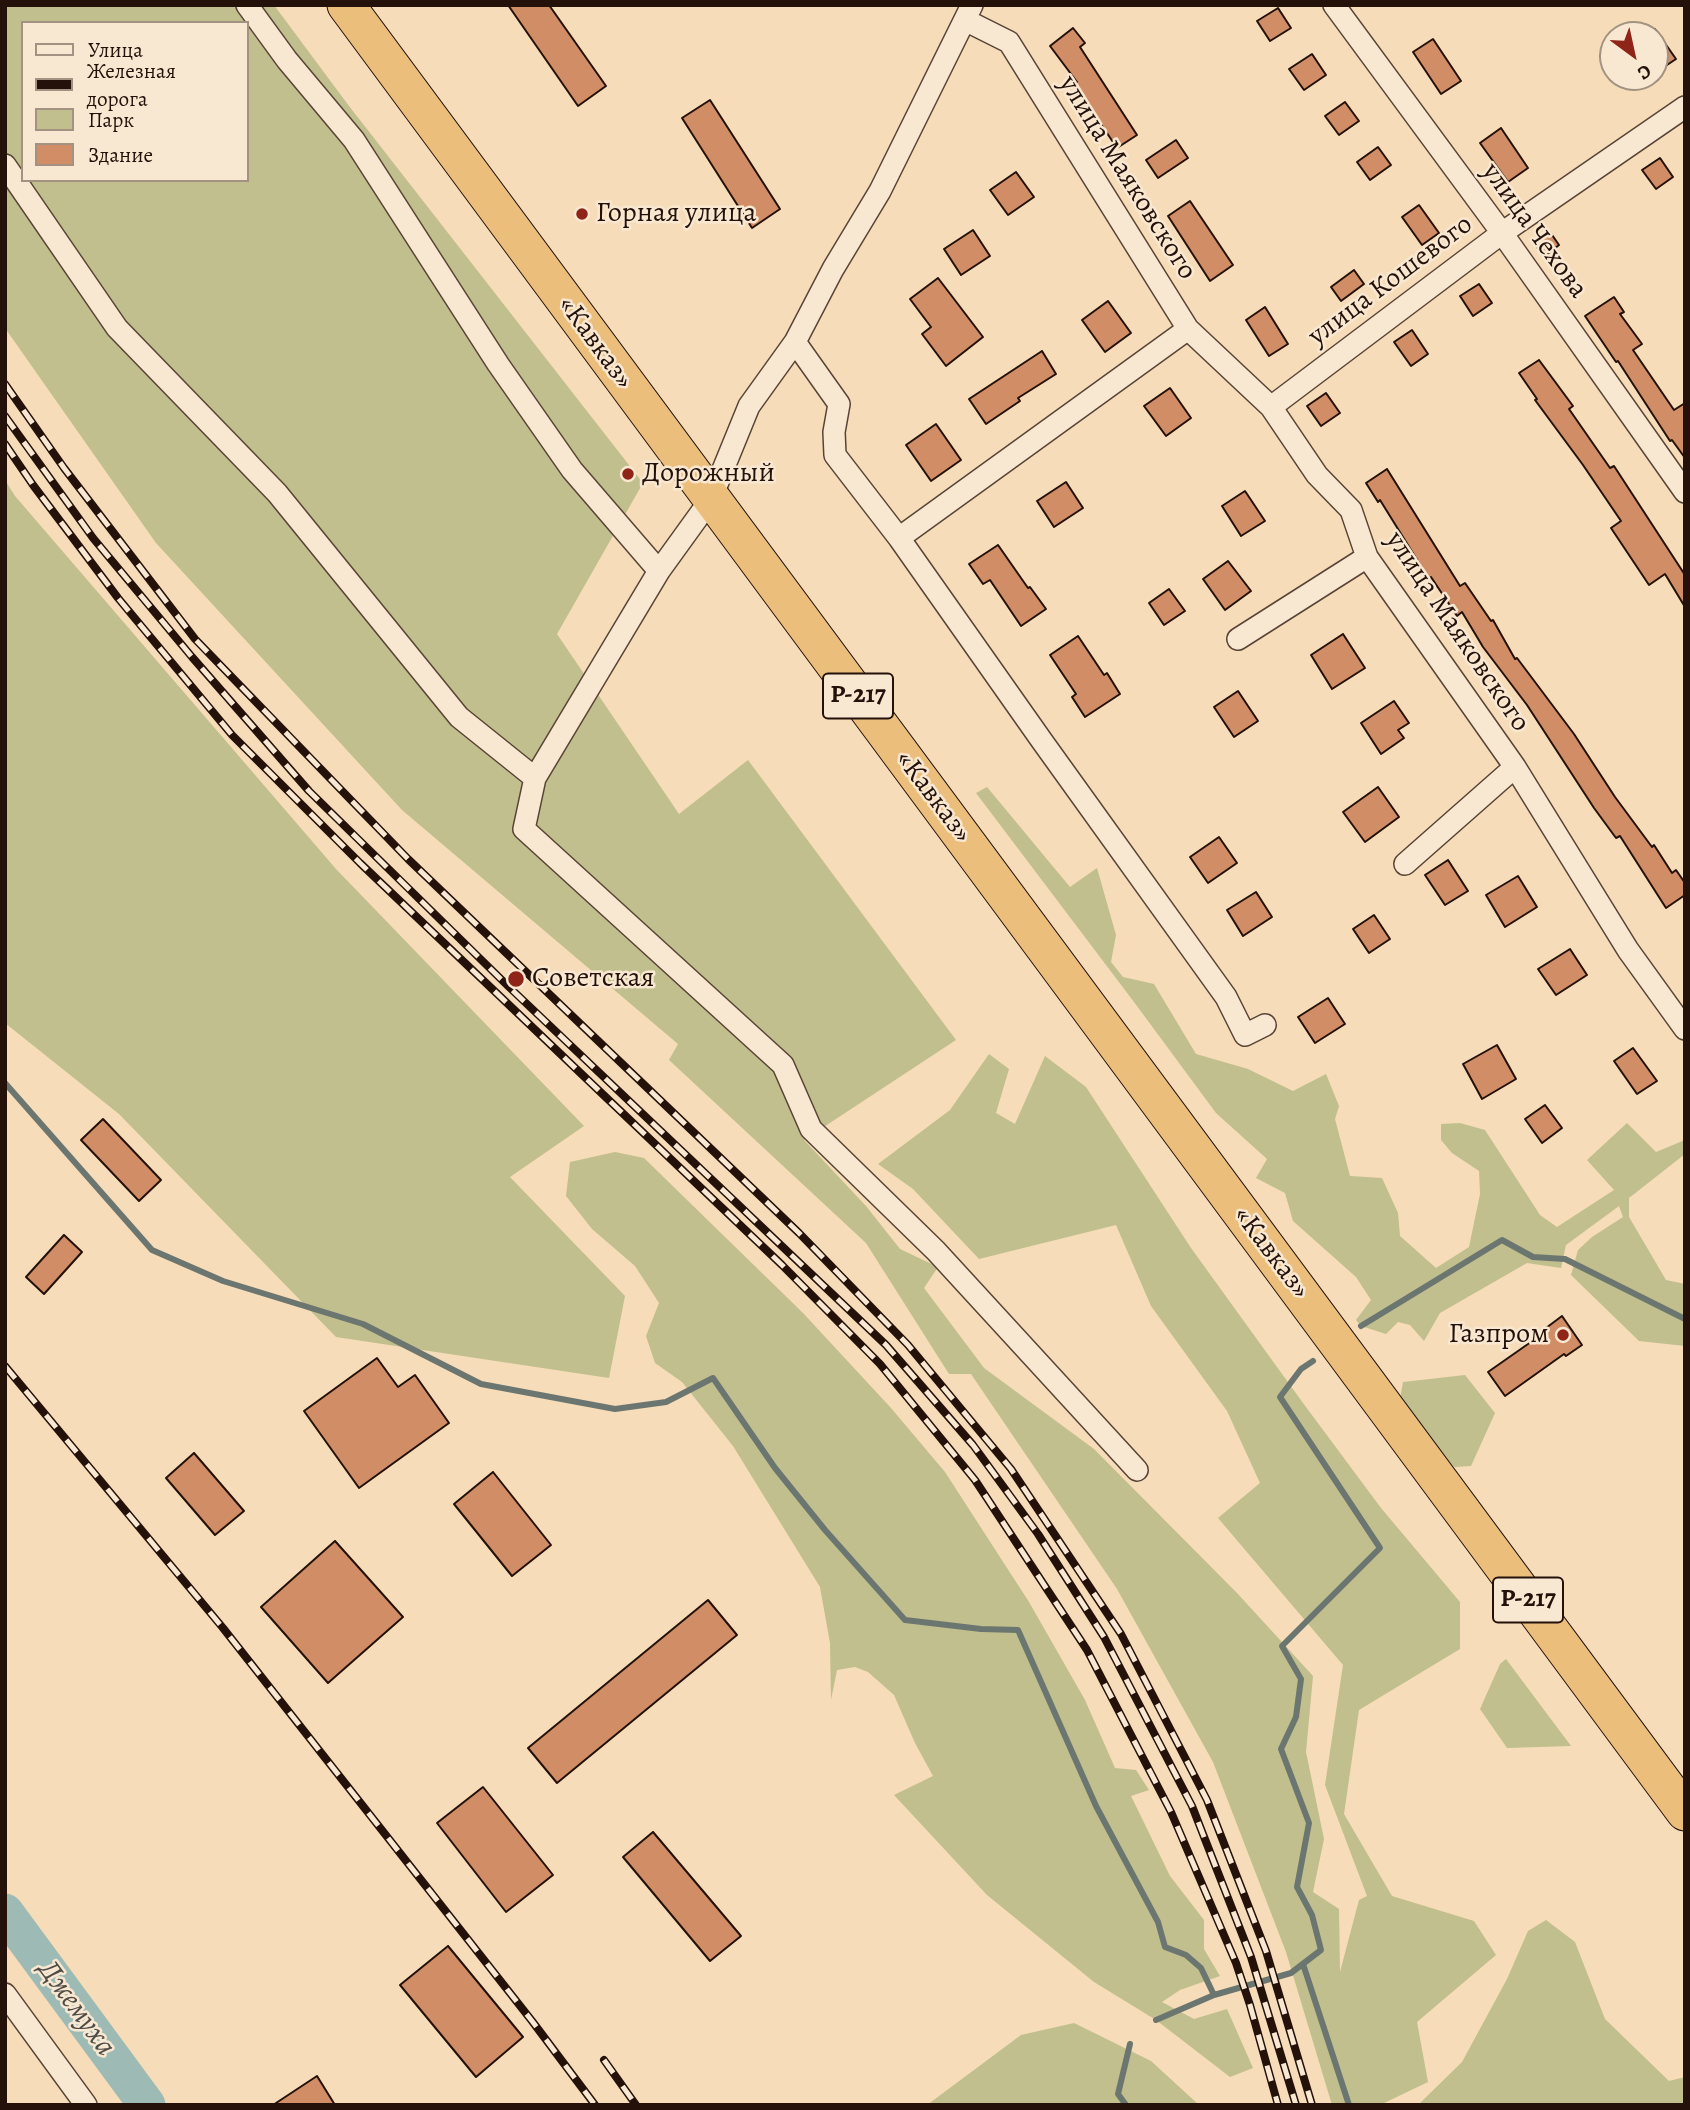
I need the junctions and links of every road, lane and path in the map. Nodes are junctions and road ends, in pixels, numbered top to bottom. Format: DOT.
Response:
graph roads {
  1 [pos="247,5"];
  2 [pos="346,5"];
  3 [pos="1334,5"];
  4 [pos="969,13"];
  5 [pos="1685,107"];
  6 [pos="5,165"];
  7 [pos="1502,233"];
  8 [pos="1188,329"];
  9 [pos="795,342"];
  10 [pos="1271,407"];
  11 [pos="1685,492"];
  12 [pos="711,499"];
  13 [pos="899,538"];
  14 [pos="1367,557"];
  15 [pos="659,571"];
  16 [pos="1238,639"];
  17 [pos="1515,767"];
  18 [pos="535,778"];
  19 [pos="1405,864"];
  20 [pos="1265,1025"];
  21 [pos="1685,1029"];
  22 [pos="1137,1470"];
  23 [pos="1685,1812"];
  24 [pos="5,1994"];
  25 [pos="86,2105"];
  1 -- 15 [label="street"];
  2 -- 12 [label="highway, «Кавказ» / Р-217"];
  3 -- 7 [label="street, улица Чехова"];
  4 -- 8 [label="street, улица Маяковского"];
  4 -- 9 [label="street"];
  5 -- 7 [label="street, улица Кошевого"];
  6 -- 18 [label="street"];
  7 -- 10 [label="street, улица Кошевого"];
  7 -- 11 [label="street, улица Чехова"];
  8 -- 10 [label="street, улица Маяковского"];
  8 -- 13 [label="street"];
  9 -- 12 [label="street"];
  9 -- 13 [label="street"];
  10 -- 14 [label="street, улица Маяковского"];
  12 -- 15 [label="street"];
  12 -- 23 [label="highway, «Кавказ» / Р-217"];
  13 -- 20 [label="street"];
  14 -- 16 [label="street"];
  14 -- 17 [label="street, улица Маяковского"];
  15 -- 18 [label="street"];
  17 -- 19 [label="street"];
  17 -- 21 [label="street, улица Маяковского"];
  18 -- 22 [label="street"];
  24 -- 25 [label="street"];
}
